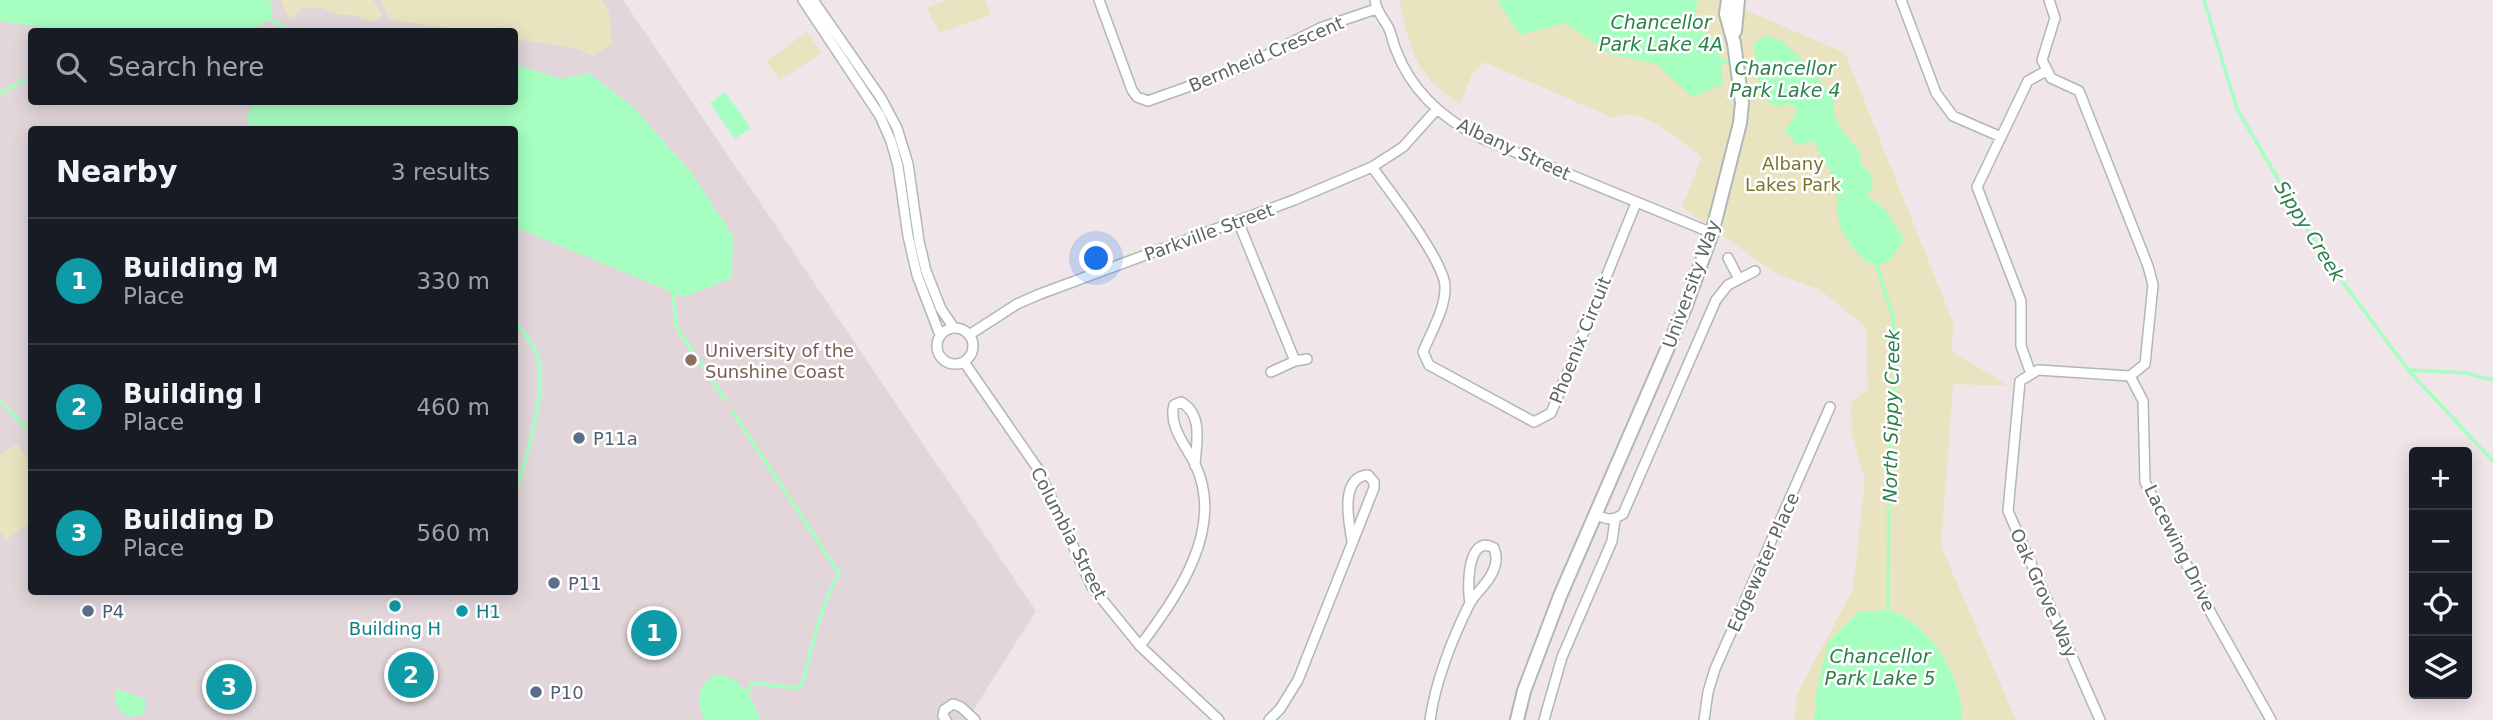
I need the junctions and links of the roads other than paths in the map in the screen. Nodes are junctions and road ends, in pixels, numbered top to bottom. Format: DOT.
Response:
graph roads {
  1 [pos="803,0"];
  2 [pos="813,0"];
  3 [pos="1099,0"];
  4 [pos="1728,0"];
  5 [pos="1738,0"];
  6 [pos="1901,0"];
  7 [pos="2049,0"];
  8 [pos="1376,4"];
  9 [pos="837,43"];
  10 [pos="1734,43"];
  11 [pos="2046,71"];
  12 [pos="1437,110"];
  13 [pos="2001,137"];
  14 [pos="908,164"];
  15 [pos="898,166"];
  16 [pos="1373,167"];
  17 [pos="1636,203"];
  18 [pos="1238,221"];
  19 [pos="1712,233"];
  20 [pos="1728,258"];
  21 [pos="1755,271"];
  22 [pos="1739,279"];
  23 [pos="954,328"];
  24 [pos="940,335"];
  25 [pos="969,335"];
  26 [pos="1307,359"];
  27 [pos="1295,361"];
  28 [pos="964,362"];
  29 [pos="1271,372"];
  30 [pos="2031,374"];
  31 [pos="2130,376"];
  32 [pos="1830,407"];
  33 [pos="1195,466"];
  34 [pos="1595,514"];
  35 [pos="1615,520"];
  36 [pos="1352,541"];
  37 [pos="1470,603"];
  38 [pos="1140,646"];
  39 [pos="946,720"];
  40 [pos="975,720"];
  41 [pos="1219,720"];
  42 [pos="1269,720"];
  43 [pos="1430,720"];
  44 [pos="1517,720"];
  45 [pos="1544,720"];
  46 [pos="1704,720"];
  47 [pos="2100,720"];
  48 [pos="2271,720"];
  1 -- 9 [label="street"];
  2 -- 9 [label="street"];
  3 -- 8 [label="street, Bernheid Crescent"];
  4 -- 10 [label="street, University Way"];
  5 -- 10 [label="street, University Way"];
  6 -- 13 [label="street"];
  7 -- 11 [label="street"];
  8 -- 12 [label="street, Albany Street"];
  9 -- 14 [label="street"];
  9 -- 15 [label="street"];
  10 -- 19 [label="street, University Way"];
  11 -- 13 [label="street"];
  11 -- 31 [label="street"];
  12 -- 16 [label="street, Parkville Street"];
  12 -- 17 [label="street, Albany Street"];
  13 -- 30 [label="street"];
  14 -- 15 [label="street"];
  14 -- 23 [label="street"];
  15 -- 24 [label="street"];
  16 -- 17 [label="street, Phoenix Circuit"];
  16 -- 18 [label="street, Parkville Street"];
  17 -- 19 [label="street, Albany Street"];
  18 -- 25 [label="street, Parkville Street"];
  18 -- 27 [label="street"];
  19 -- 34 [label="street, University Way"];
  20 -- 22 [label="street, University Way"];
  21 -- 22 [label="street, University Way"];
  22 -- 35 [label="street, University Way"];
  23 -- 24 [label="street"];
  23 -- 25 [label="street"];
  24 -- 28 [label="street"];
  25 -- 28 [label="street"];
  26 -- 27 [label="street"];
  27 -- 29 [label="street"];
  28 -- 38 [label="street, Columbia Street"];
  30 -- 31 [label="street"];
  30 -- 47 [label="street, Oak Grove Way"];
  31 -- 48 [label="street, Lacewing Drive"];
  32 -- 46 [label="street, Edgewater Place"];
  33 -- 33 [label="street"];
  33 -- 38 [label="street"];
  34 -- 35 [label="street"];
  34 -- 44 [label="street, University Way"];
  35 -- 45 [label="street, University Way"];
  36 -- 36 [label="street"];
  36 -- 42 [label="street"];
  37 -- 37 [label="street"];
  37 -- 43 [label="street"];
  38 -- 41 [label="street, Columbia Street"];
  39 -- 40 [label="street"];
}
